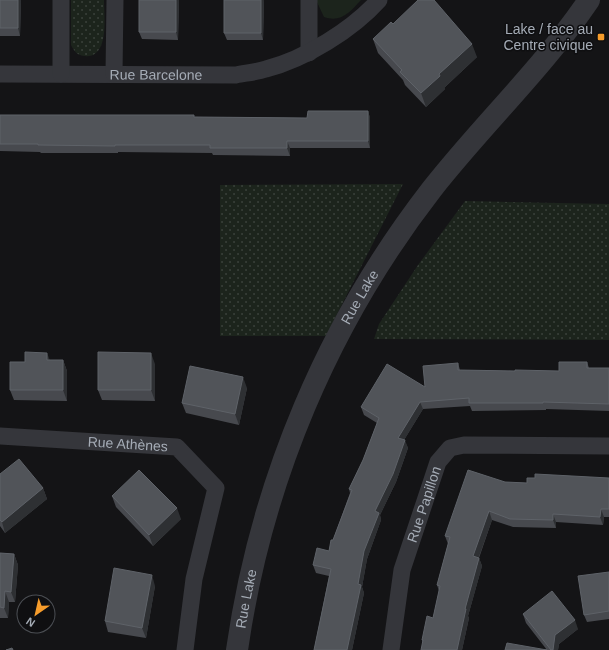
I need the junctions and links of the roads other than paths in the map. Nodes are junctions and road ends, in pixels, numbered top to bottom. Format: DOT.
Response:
graph roads {
  1 [pos="61,0"];
  2 [pos="115,0"];
  3 [pos="309,0"];
  4 [pos="379,0"];
  5 [pos="589,0"];
  6 [pos="309,53"];
  7 [pos="0,74"];
  8 [pos="61,74"];
  9 [pos="114,74"];
  10 [pos="0,436"];
  11 [pos="609,446"];
  12 [pos="184,650"];
  13 [pos="237,650"];
  14 [pos="391,650"];
  1 -- 8 [label="street"];
  2 -- 9 [label="street"];
  3 -- 6 [label="street"];
  4 -- 6 [label="street, Rue Barcelone"];
  5 -- 13 [label="street, Rue Lake"];
  6 -- 9 [label="street, Rue Barcelone"];
  7 -- 8 [label="street, Rue Barcelone"];
  8 -- 9 [label="street, Rue Barcelone"];
  10 -- 12 [label="street, Rue Athènes"];
  11 -- 14 [label="street, Rue Papillon"];
}
